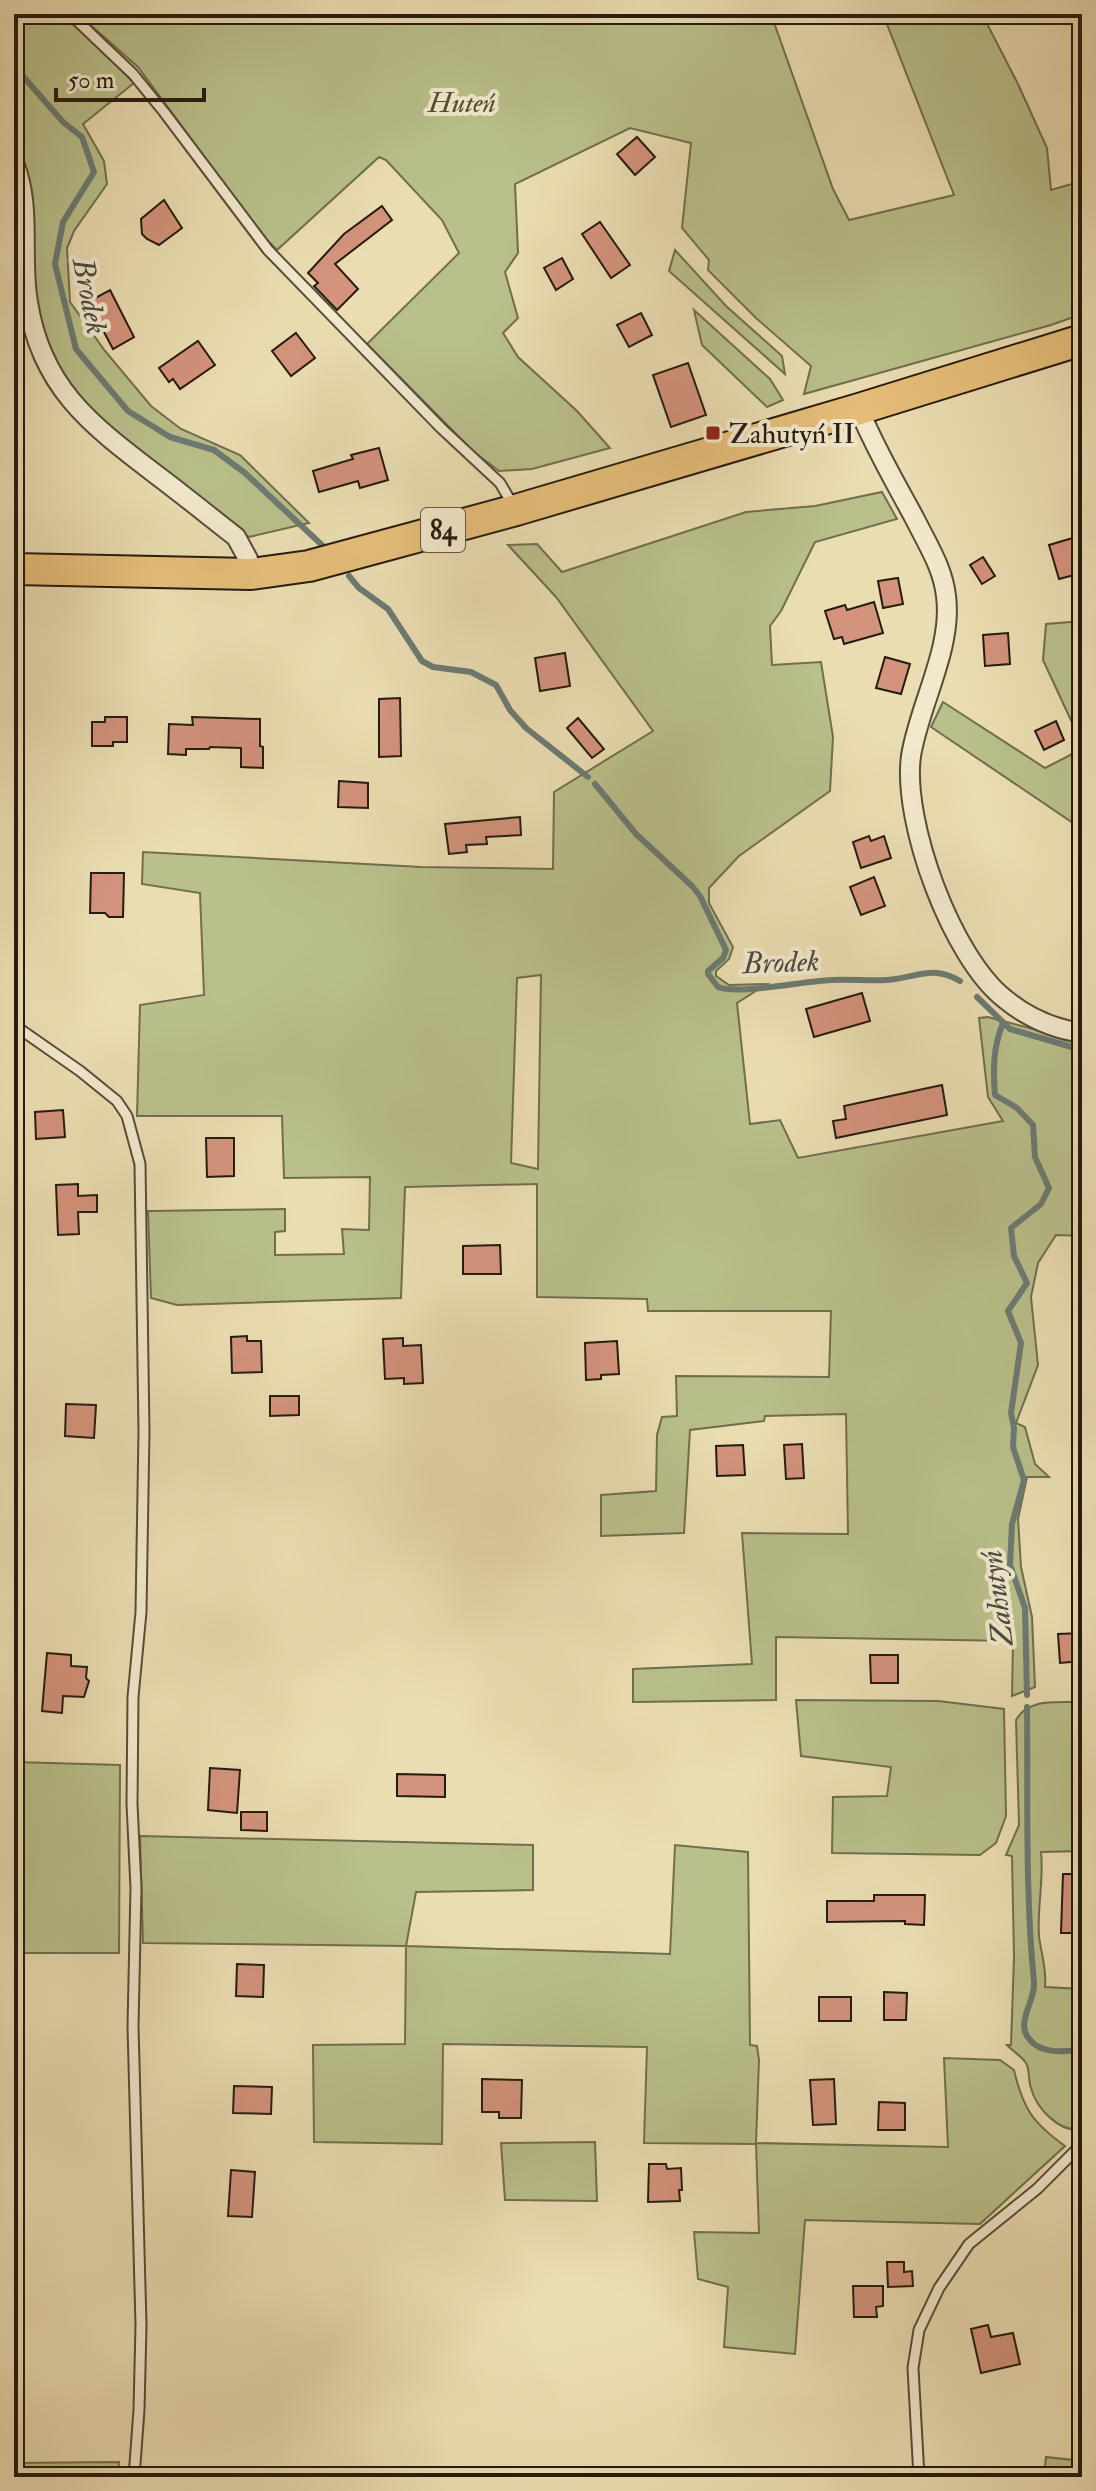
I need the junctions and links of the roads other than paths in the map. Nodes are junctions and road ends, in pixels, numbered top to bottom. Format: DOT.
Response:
graph roads {
  1 [pos="70,14"];
  2 [pos="14,163"];
  3 [pos="1082,340"];
  4 [pos="859,409"];
  5 [pos="516,510"];
  6 [pos="14,569"];
  7 [pos="251,574"];
  8 [pos="14,1025"];
  9 [pos="1082,1033"];
  10 [pos="1082,2144"];
  11 [pos="134,2477"];
  12 [pos="919,2477"];
  1 -- 5 [label="lane"];
  2 -- 7 [label="street"];
  3 -- 4 [label="main road, 84"];
  4 -- 5 [label="main road, 84"];
  4 -- 9 [label="street"];
  5 -- 7 [label="main road, 84"];
  6 -- 7 [label="main road, 84"];
  8 -- 11 [label="lane"];
  10 -- 12 [label="lane"];
}
